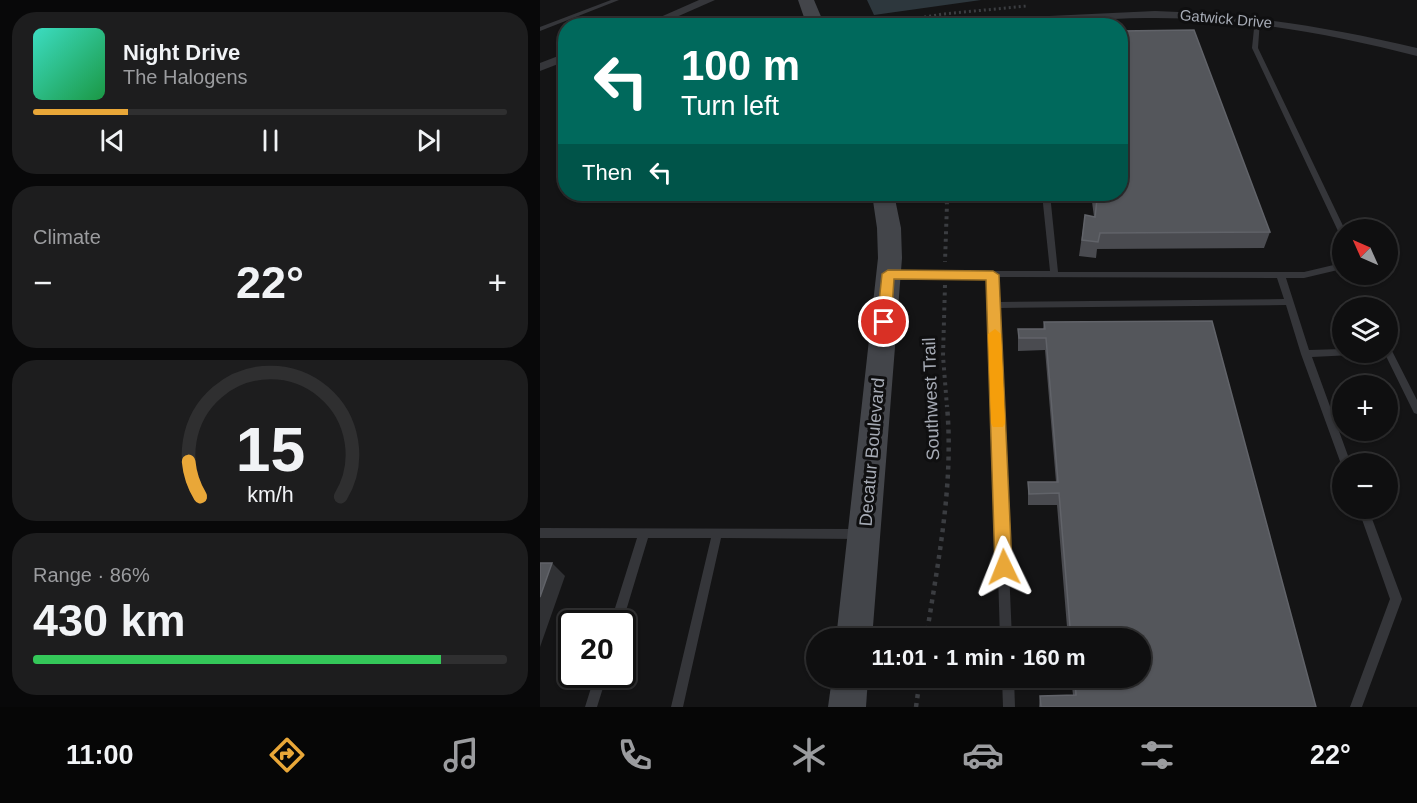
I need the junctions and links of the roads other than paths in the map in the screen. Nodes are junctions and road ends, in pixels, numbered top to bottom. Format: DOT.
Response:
graph roads {
  1 [pos="616,0"];
  2 [pos="709,0"];
  3 [pos="806,0"];
  4 [pos="607,2"];
  5 [pos="567,18"];
  6 [pos="665,18"];
  7 [pos="813,18"];
  8 [pos="1067,18"];
  9 [pos="1257,20"];
  10 [pos="558,22"];
  11 [pos="540,29"];
  12 [pos="1417,52"];
  13 [pos="558,60"];
  14 [pos="540,67"];
  15 [pos="884,201"];
  16 [pos="1047,201"];
  17 [pos="1336,219"];
  18 [pos="1332,268"];
  19 [pos="888,274"];
  20 [pos="993,275"];
  21 [pos="1054,275"];
  22 [pos="1281,276"];
  23 [pos="1290,302"];
  24 [pos="994,305"];
  25 [pos="1332,353"];
  26 [pos="1306,354"];
  27 [pos="1394,363"];
  28 [pos="1417,410"];
  29 [pos="1342,453"];
  30 [pos="1367,519"];
  31 [pos="540,533"];
  32 [pos="644,533"];
  33 [pos="717,534"];
  34 [pos="864,534"];
  35 [pos="620,610"];
  36 [pos="855,628"];
  37 [pos="1006,628"];
  38 [pos="597,688"];
  39 [pos="849,688"];
  40 [pos="1008,688"];
  41 [pos="591,707"];
  42 [pos="676,707"];
  43 [pos="847,707"];
  44 [pos="1009,707"];
  45 [pos="1356,707"];
  1 -- 4 [label="lane"];
  2 -- 6 [label="street"];
  3 -- 7 [label="street"];
  4 -- 5 [label="lane"];
  8 -- 9 [label="street, Gatwick Drive"];
  9 -- 12 [label="street, Gatwick Drive"];
  9 -- 17 [label="lane"];
  10 -- 11 [label="lane"];
  13 -- 14 [label="street"];
  15 -- 19 [label="street, Decatur Boulevard"];
  16 -- 21 [label="lane"];
  18 -- 22 [label="lane"];
  19 -- 20 [label="lane"];
  19 -- 34 [label="street, Decatur Boulevard"];
  20 -- 21 [label="lane"];
  20 -- 24 [label="lane"];
  21 -- 22 [label="lane"];
  22 -- 23 [label="lane"];
  23 -- 24 [label="lane"];
  23 -- 26 [label="lane"];
  24 -- 37 [label="lane"];
  25 -- 26 [label="lane"];
  26 -- 29 [label="lane"];
  27 -- 28 [label="lane"];
  30 -- 45 [label="lane"];
  31 -- 32 [label="lane"];
  32 -- 33 [label="lane"];
  32 -- 35 [label="lane"];
  33 -- 34 [label="lane"];
  33 -- 42 [label="lane"];
  34 -- 36 [label="street, Decatur Boulevard"];
  38 -- 41 [label="lane"];
  39 -- 43 [label="street"];
  40 -- 44 [label="lane"];
}
